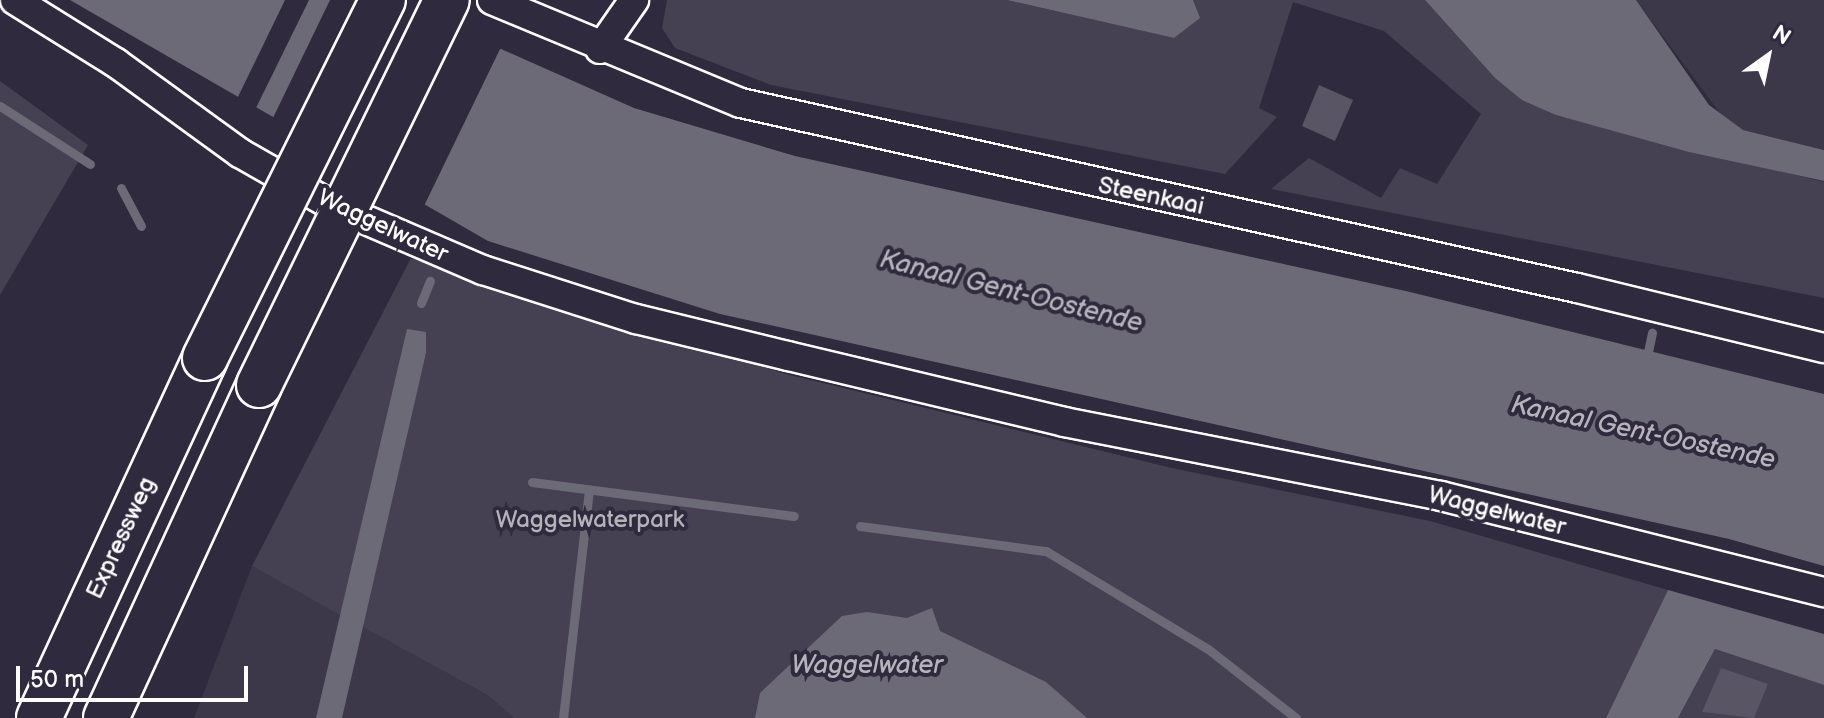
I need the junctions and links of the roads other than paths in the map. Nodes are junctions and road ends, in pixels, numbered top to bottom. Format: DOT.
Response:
graph roads {
  1 [pos="15,0"];
  2 [pos="383,0"];
  3 [pos="447,0"];
  4 [pos="492,0"];
  5 [pos="634,0"];
  6 [pos="600,49"];
  7 [pos="1824,348"];
  8 [pos="1824,592"];
  9 [pos="39,718"];
  10 [pos="106,718"];
  1 -- 8 [label="street, Waggelwater"];
  2 -- 9 [label="highway, Expressweg, bridge"];
  3 -- 10 [label="highway, bridge"];
  4 -- 6 [label="street, Steenkaai"];
  5 -- 6 [label="street"];
  6 -- 7 [label="street, Steenkaai"];
}
